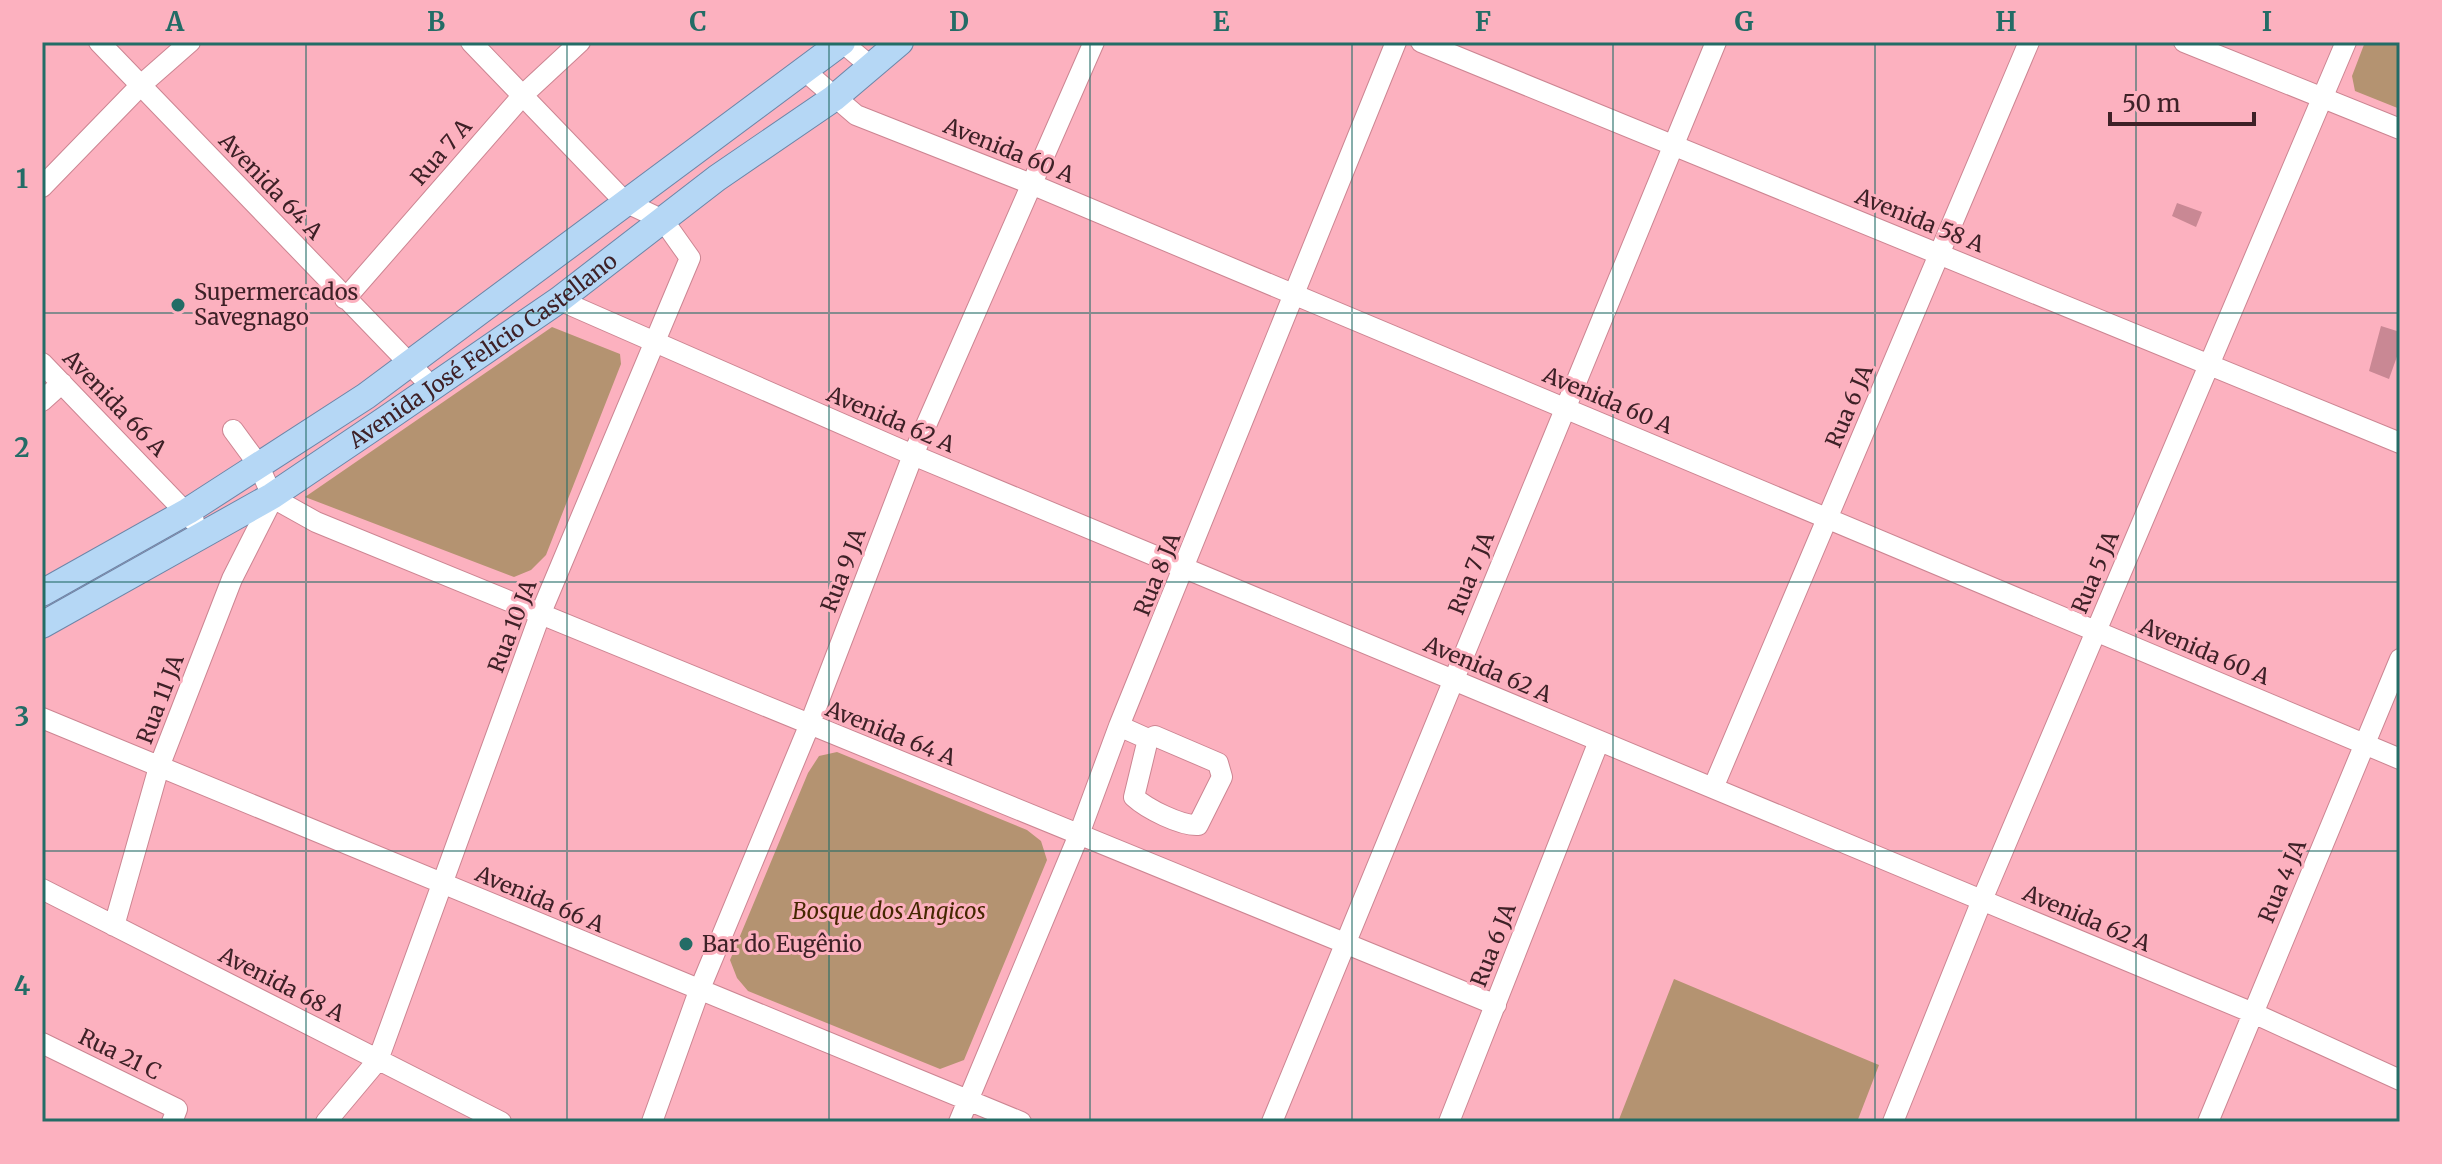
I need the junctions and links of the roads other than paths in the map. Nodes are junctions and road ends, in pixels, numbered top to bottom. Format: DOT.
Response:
graph roads {
  1 [pos="99,42"];
  2 [pos="190,42"];
  3 [pos="471,42"];
  4 [pos="580,42"];
  5 [pos="842,42"];
  6 [pos="900,42"];
  7 [pos="1094,42"];
  8 [pos="1396,42"];
  9 [pos="1421,42"];
  10 [pos="1716,42"];
  11 [pos="2029,42"];
  12 [pos="2184,42"];
  13 [pos="2346,42"];
  14 [pos="869,65"];
  15 [pos="806,72"];
  16 [pos="141,85"];
  17 [pos="524,94"];
  18 [pos="2323,97"];
  19 [pos="834,98"];
  20 [pos="2400,129"];
  21 [pos="1673,145"];
  22 [pos="1031,184"];
  23 [pos="42,187"];
  24 [pos="625,202"];
  25 [pos="663,220"];
  26 [pos="1939,254"];
  27 [pos="1294,294"];
  28 [pos="345,299"];
  29 [pos="559,300"];
  30 [pos="654,344"];
  31 [pos="42,363"];
  32 [pos="408,364"];
  33 [pos="2209,365"];
  34 [pos="62,383"];
  35 [pos="432,387"];
  36 [pos="42,401"];
  37 [pos="1565,408"];
  38 [pos="233,430"];
  39 [pos="2400,443"];
  40 [pos="913,455"];
  41 [pos="258,464"];
  42 [pos="273,497"];
  43 [pos="188,511"];
  44 [pos="1827,518"];
  45 [pos="203,535"];
  46 [pos="1186,569"];
  47 [pos="42,593"];
  48 [pos="540,615"];
  49 [pos="42,625"];
  50 [pos="2096,631"];
  51 [pos="2400,659"];
  52 [pos="1453,680"];
  53 [pos="42,718"];
  54 [pos="809,726"];
  55 [pos="1119,726"];
  56 [pos="1148,739"];
  57 [pos="1599,741"];
  58 [pos="2365,744"];
  59 [pos="2400,759"];
  60 [pos="159,767"];
  61 [pos="1713,788"];
  62 [pos="1078,837"];
  63 [pos="445,885"];
  64 [pos="42,889"];
  65 [pos="1982,900"];
  66 [pos="114,926"];
  67 [pos="1343,943"];
  68 [pos="699,991"];
  69 [pos="1496,1005"];
  70 [pos="2253,1013"];
  71 [pos="42,1043"];
  72 [pos="378,1060"];
  73 [pos="2400,1080"];
  74 [pos="968,1100"];
  75 [pos="175,1116"];
  76 [pos="326,1122"];
  77 [pos="501,1122"];
  78 [pos="652,1122"];
  79 [pos="959,1122"];
  80 [pos="1021,1122"];
  81 [pos="1272,1122"];
  82 [pos="1449,1122"];
  83 [pos="1893,1122"];
  84 [pos="2208,1122"];
  1 -- 16 [label="street, Avenida 64 A"];
  2 -- 16 [label="street"];
  3 -- 17 [label="street"];
  4 -- 17 [label="street, Rua 7 A"];
  5 -- 14 [label="street"];
  5 -- 15 [label="main road, Avenida José Felício Castellano"];
  6 -- 14 [label="main road, Avenida José Felício Castellano"];
  7 -- 22 [label="street, Rua 9 JA"];
  8 -- 27 [label="street, Rua 8 JA"];
  9 -- 21 [label="street, Avenida 58 A"];
  10 -- 21 [label="street, Rua 7 JA"];
  11 -- 26 [label="street, Rua 6 JA"];
  12 -- 18 [label="street"];
  13 -- 18 [label="street, Rua 5 JA"];
  14 -- 19 [label="main road, Avenida José Felício Castellano"];
  15 -- 19 [label="street, Avenida 60 A"];
  15 -- 24 [label="main road, Avenida José Felício Castellano"];
  16 -- 23 [label="street"];
  16 -- 28 [label="street, Avenida 64 A"];
  17 -- 24 [label="street"];
  17 -- 28 [label="street, Rua 7 A"];
  18 -- 20 [label="street"];
  18 -- 33 [label="street, Rua 5 JA"];
  19 -- 22 [label="street, Avenida 60 A"];
  19 -- 25 [label="main road, Avenida José Felício Castellano"];
  21 -- 26 [label="street, Avenida 58 A"];
  21 -- 37 [label="street, Rua 7 JA"];
  22 -- 27 [label="street, Avenida 60 A"];
  22 -- 40 [label="street, Rua 9 JA"];
  24 -- 25 [label="street"];
  24 -- 32 [label="main road, Avenida José Felício Castellano"];
  25 -- 29 [label="main road, Avenida José Felício Castellano"];
  25 -- 30 [label="street, Rua 10 JA"];
  26 -- 33 [label="street, Avenida 58 A"];
  26 -- 44 [label="street, Rua 6 JA"];
  27 -- 37 [label="street, Avenida 60 A"];
  27 -- 46 [label="street, Rua 8 JA"];
  28 -- 32 [label="street, Avenida 64 A"];
  29 -- 30 [label="street, Avenida 62 A"];
  29 -- 35 [label="main road, Avenida José Felício Castellano"];
  30 -- 40 [label="street, Avenida 62 A"];
  30 -- 48 [label="street, Rua 10 JA"];
  31 -- 34 [label="street, Avenida 66 A"];
  32 -- 35 [label="street, Avenida 64 A"];
  32 -- 41 [label="main road, Avenida José Felício Castellano"];
  33 -- 39 [label="street, Avenida 58 A"];
  33 -- 50 [label="street, Rua 5 JA"];
  34 -- 36 [label="street"];
  34 -- 43 [label="street, Avenida 66 A"];
  35 -- 42 [label="main road, Avenida José Felício Castellano"];
  37 -- 44 [label="street, Avenida 60 A"];
  37 -- 52 [label="street, Rua 7 JA"];
  38 -- 41 [label="street"];
  40 -- 46 [label="street, Avenida 62 A"];
  40 -- 54 [label="street, Rua 9 JA"];
  41 -- 42 [label="street"];
  41 -- 43 [label="main road, Avenida José Felício Castellano"];
  42 -- 45 [label="main road, Avenida José Felício Castellano"];
  42 -- 48 [label="street, Avenida 64 A"];
  42 -- 60 [label="street, Rua 11 JA"];
  43 -- 45 [label="street, Avenida 66 A"];
  43 -- 47 [label="main road, Avenida José Felício Castellano"];
  44 -- 50 [label="street, Avenida 60 A"];
  44 -- 61 [label="street, Rua 6 JA"];
  45 -- 49 [label="main road, Avenida José Felício Castellano"];
  46 -- 52 [label="street, Avenida 62 A"];
  46 -- 55 [label="street, Rua 8 JA"];
  48 -- 54 [label="street, Avenida 64 A"];
  48 -- 63 [label="street, Rua 10 JA"];
  50 -- 58 [label="street, Avenida 60 A"];
  50 -- 65 [label="street, Rua 5 JA"];
  51 -- 58 [label="street, Rua 4 JA"];
  52 -- 57 [label="street, Avenida 62 A"];
  52 -- 67 [label="street, Rua 7 JA"];
  53 -- 60 [label="street, Avenida 66 A"];
  54 -- 62 [label="street, Avenida 64 A"];
  54 -- 68 [label="street, Rua 9 JA"];
  55 -- 56 [label="street"];
  55 -- 62 [label="street, Rua 8 JA"];
  56 -- 56 [label="street"];
  57 -- 61 [label="street, Avenida 62 A"];
  57 -- 69 [label="street, Rua 6 JA"];
  58 -- 59 [label="street, Avenida 60 A"];
  58 -- 70 [label="street, Rua 4 JA"];
  60 -- 63 [label="street, Avenida 66 A"];
  60 -- 66 [label="street, Rua 11 JA"];
  61 -- 65 [label="street, Avenida 62 A"];
  62 -- 67 [label="street, Avenida 64 A"];
  62 -- 74 [label="street, Rua 8 JA"];
  63 -- 68 [label="street, Avenida 66 A"];
  63 -- 72 [label="street, Rua 10 JA"];
  64 -- 66 [label="street, Avenida 68 A"];
  65 -- 70 [label="street, Avenida 62 A"];
  65 -- 83 [label="street, Rua 5 JA"];
  66 -- 72 [label="street, Avenida 68 A"];
  67 -- 69 [label="street, Avenida 64 A"];
  67 -- 81 [label="street, Rua 7 JA"];
  68 -- 74 [label="street, Avenida 66 A"];
  68 -- 78 [label="street, Rua 9 JA"];
  69 -- 82 [label="street, Rua 6 JA"];
  70 -- 73 [label="street, Avenida 62 A"];
  70 -- 84 [label="street, Rua 4 JA"];
  71 -- 75 [label="street, Rua 21 C"];
  72 -- 76 [label="street, Rua 10 JA"];
  72 -- 77 [label="street, Avenida 68 A"];
  74 -- 79 [label="street, Rua 8 JA"];
  74 -- 80 [label="street, Avenida 66 A"];
}
